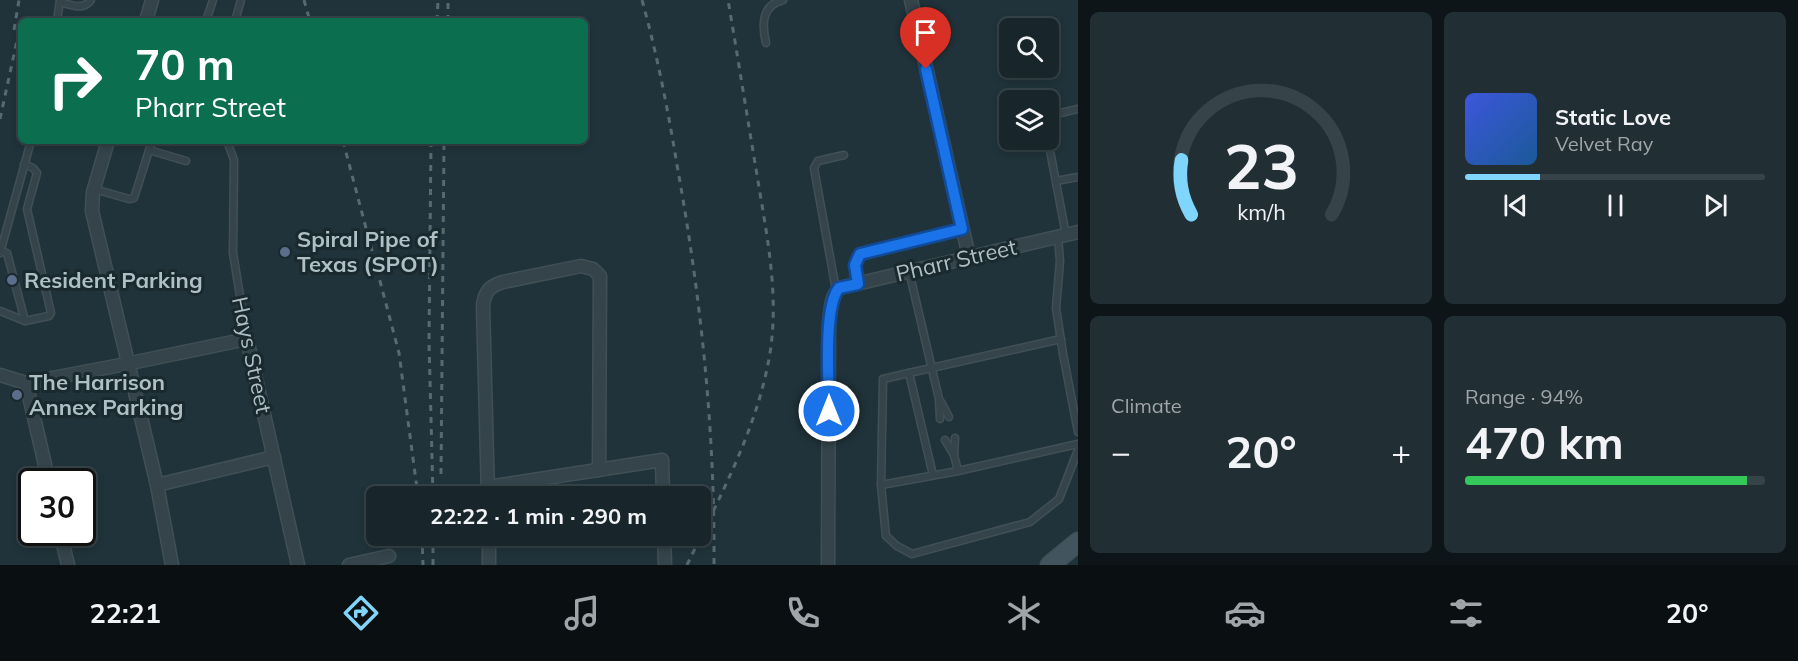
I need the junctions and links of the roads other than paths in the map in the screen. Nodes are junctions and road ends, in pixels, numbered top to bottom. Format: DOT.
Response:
graph roads {
  1 [pos="91,0"];
  2 [pos="152,0"];
  3 [pos="213,0"];
  4 [pos="241,0"];
  5 [pos="783,0"];
  6 [pos="911,0"];
  7 [pos="60,1"];
  8 [pos="57,18"];
  9 [pos="147,18"];
  10 [pos="207,18"];
  11 [pos="236,18"];
  12 [pos="766,43"];
  13 [pos="1078,109"];
  14 [pos="1059,113"];
  15 [pos="29,144"];
  16 [pos="107,144"];
  17 [pos="151,144"];
  18 [pos="228,144"];
  19 [pos="149,150"];
  20 [pos="1050,150"];
  21 [pos="844,155"];
  22 [pos="186,161"];
  23 [pos="24,164"];
  24 [pos="1078,177"];
  25 [pos="1056,181"];
  26 [pos="94,189"];
  27 [pos="962,229"];
  28 [pos="1067,234"];
  29 [pos="0,252"];
  30 [pos="969,257"];
  31 [pos="909,271"];
  32 [pos="858,284"];
  33 [pos="836,291"];
  34 [pos="0,312"];
  35 [pos="25,321"];
  36 [pos="247,339"];
  37 [pos="1060,339"];
  38 [pos="126,364"];
  39 [pos="931,368"];
  40 [pos="909,373"];
  41 [pos="0,375"];
  42 [pos="26,383"];
  43 [pos="939,399"];
  44 [pos="949,417"];
  45 [pos="940,419"];
  46 [pos="1078,432"];
  47 [pos="954,438"];
  48 [pos="945,440"];
  49 [pos="1078,444"];
  50 [pos="1078,450"];
  51 [pos="954,455"];
  52 [pos="274,457"];
  53 [pos="46,468"];
  54 [pos="599,470"];
  55 [pos="958,471"];
  56 [pos="933,476"];
  57 [pos="157,485"];
  58 [pos="881,485"];
  59 [pos="488,486"];
  60 [pos="518,486"];
  61 [pos="663,486"];
  62 [pos="1078,542"];
  63 [pos="63,546"];
  64 [pos="489,546"];
  65 [pos="664,546"];
  66 [pos="389,556"];
  67 [pos="68,565"];
  68 [pos="172,565"];
  69 [pos="298,565"];
  70 [pos="349,565"];
  71 [pos="489,565"];
  72 [pos="665,565"];
  73 [pos="828,565"];
  74 [pos="1050,565"];
  1 -- 7 [label="lane"];
  2 -- 9 [label="street"];
  3 -- 10 [label="lane"];
  4 -- 11 [label="lane"];
  5 -- 12 [label="lane"];
  6 -- 27 [label="street"];
  7 -- 8 [label="lane"];
  13 -- 14 [label="lane"];
  15 -- 23 [label="lane"];
  16 -- 26 [label="street"];
  17 -- 19 [label="lane"];
  18 -- 36 [label="lane, Hays Street"];
  19 -- 22 [label="lane"];
  19 -- 26 [label="lane"];
  20 -- 25 [label="lane"];
  21 -- 33 [label="lane"];
  23 -- 29 [label="lane"];
  23 -- 35 [label="lane"];
  24 -- 25 [label="lane"];
  25 -- 28 [label="lane"];
  26 -- 38 [label="street"];
  27 -- 30 [label="street"];
  27 -- 32 [label="lane"];
  28 -- 30 [label="street, Pharr Street"];
  28 -- 37 [label="lane"];
  29 -- 35 [label="lane"];
  30 -- 31 [label="street, Pharr Street"];
  31 -- 32 [label="street, Pharr Street"];
  31 -- 39 [label="lane"];
  32 -- 33 [label="street, Pharr Street"];
  33 -- 73 [label="street"];
  34 -- 35 [label="lane"];
  36 -- 38 [label="street"];
  36 -- 52 [label="street, Hays Street"];
  37 -- 39 [label="lane"];
  37 -- 46 [label="lane"];
  38 -- 42 [label="street"];
  38 -- 57 [label="street"];
  39 -- 40 [label="lane"];
  39 -- 43 [label="lane"];
  40 -- 56 [label="lane"];
  40 -- 58 [label="lane"];
  41 -- 42 [label="street"];
  42 -- 53 [label="street"];
  43 -- 44 [label="lane"];
  43 -- 45 [label="lane"];
  47 -- 51 [label="lane"];
  48 -- 51 [label="lane"];
  49 -- 55 [label="lane"];
  50 -- 58 [label="lane"];
  51 -- 55 [label="lane"];
  52 -- 57 [label="street"];
  52 -- 69 [label="street, Hays Street"];
  54 -- 59 [label="street"];
  54 -- 60 [label="street"];
  54 -- 61 [label="street"];
  55 -- 56 [label="lane"];
  56 -- 58 [label="lane"];
  57 -- 68 [label="street"];
  62 -- 74 [label="main road"];
  63 -- 67 [label="street"];
  64 -- 71 [label="street"];
  65 -- 72 [label="street"];
  66 -- 70 [label="street"];
}
